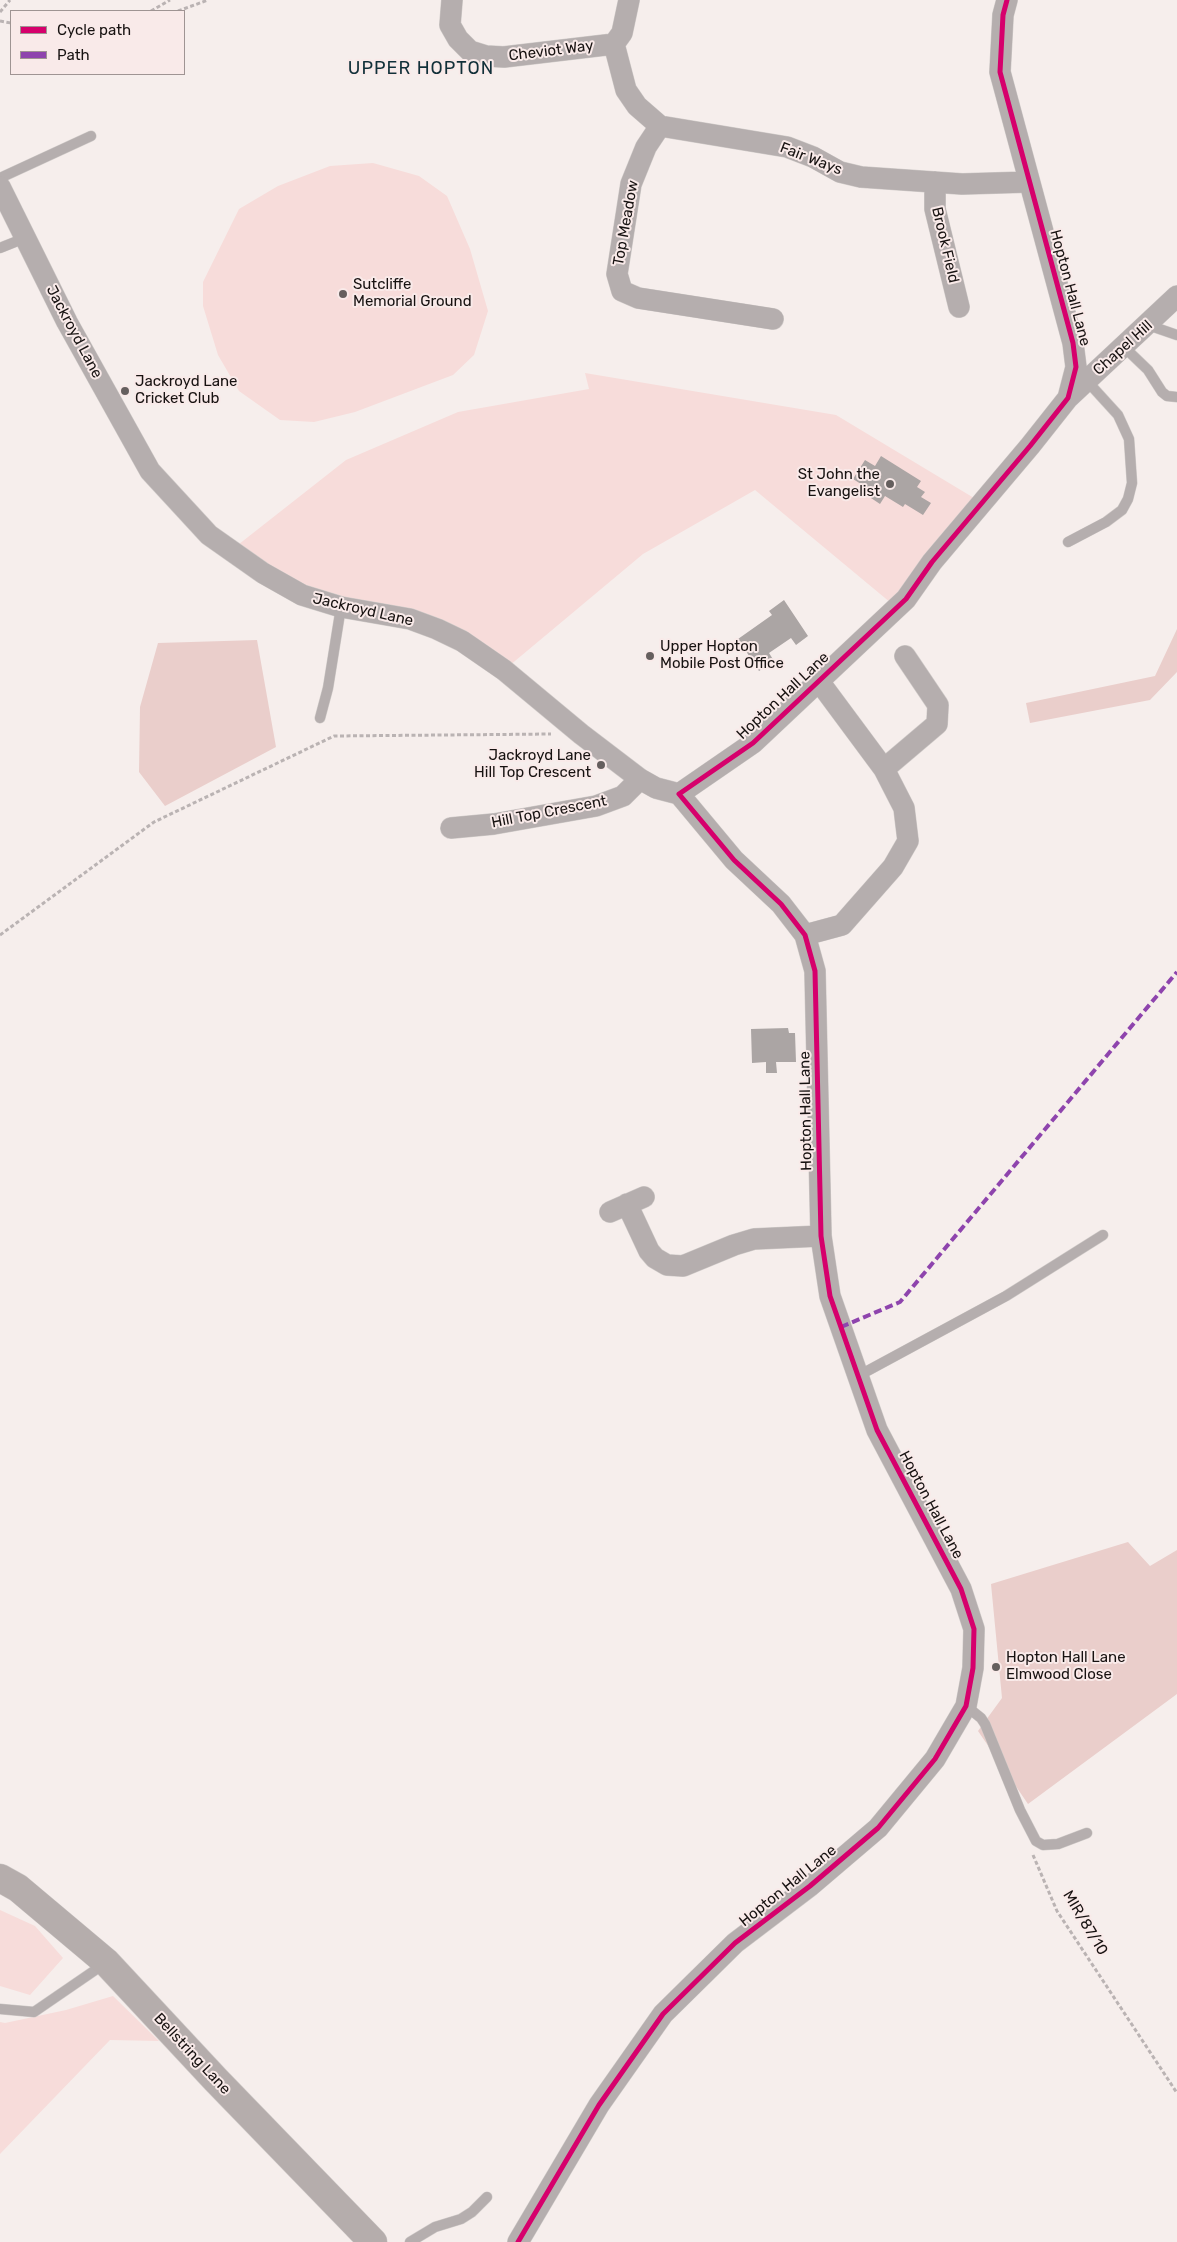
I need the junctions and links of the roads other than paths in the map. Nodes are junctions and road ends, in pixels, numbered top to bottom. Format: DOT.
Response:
graph roads {
  1 [pos="452,0"];
  2 [pos="629,0"];
  3 [pos="1007,0"];
  4 [pos="614,44"];
  5 [pos="660,126"];
  6 [pos="91,136"];
  7 [pos="0,178"];
  8 [pos="935,182"];
  9 [pos="1029,182"];
  10 [pos="0,188"];
  11 [pos="25,238"];
  12 [pos="0,248"];
  13 [pos="1177,296"];
  14 [pos="959,307"];
  15 [pos="773,319"];
  16 [pos="1148,325"];
  17 [pos="1177,335"];
  18 [pos="1124,346"];
  19 [pos="1087,381"];
  20 [pos="1177,397"];
  21 [pos="1068,398"];
  22 [pos="1068,542"];
  23 [pos="340,607"];
  24 [pos="905,656"];
  25 [pos="818,680"];
  26 [pos="320,718"];
  27 [pos="884,769"];
  28 [pos="640,779"];
  29 [pos="679,794"];
  30 [pos="451,828"];
  31 [pos="805,935"];
  32 [pos="627,1204"];
  33 [pos="1103,1235"];
  34 [pos="821,1236"];
  35 [pos="858,1376"];
  36 [pos="966,1706"];
  37 [pos="1087,1833"];
  38 [pos="0,1878"];
  39 [pos="106,1962"];
  40 [pos="0,2009"];
  41 [pos="487,2197"];
  42 [pos="373,2242"];
  43 [pos="410,2242"];
  44 [pos="518,2242"];
  1 -- 4 [label="street, Cheviot Way"];
  2 -- 4 [label="street, Cheviot Way"];
  3 -- 9 [label="street, Hopton Hall Lane"];
  4 -- 5 [label="street"];
  5 -- 8 [label="street, Fair Ways"];
  5 -- 15 [label="street, Top Meadow"];
  6 -- 7 [label="lane"];
  8 -- 9 [label="street, Fair Ways"];
  8 -- 14 [label="street, Brook Field"];
  9 -- 21 [label="street, Hopton Hall Lane"];
  10 -- 11 [label="street, Jackroyd Lane"];
  11 -- 12 [label="lane"];
  11 -- 23 [label="street, Jackroyd Lane"];
  13 -- 16 [label="street, Chapel Hill"];
  16 -- 17 [label="lane"];
  16 -- 18 [label="street, Chapel Hill"];
  18 -- 19 [label="street, Chapel Hill"];
  18 -- 20 [label="lane"];
  19 -- 21 [label="street, Chapel Hill"];
  19 -- 22 [label="lane"];
  21 -- 25 [label="street, Hopton Hall Lane"];
  23 -- 26 [label="lane"];
  23 -- 28 [label="street, Jackroyd Lane"];
  24 -- 27 [label="street"];
  25 -- 27 [label="street"];
  25 -- 29 [label="street, Hopton Hall Lane"];
  27 -- 31 [label="street"];
  28 -- 29 [label="street, Jackroyd Lane"];
  28 -- 30 [label="street, Hill Top Crescent"];
  29 -- 31 [label="street, Hopton Hall Lane"];
  31 -- 34 [label="street, Hopton Hall Lane"];
  32 -- 34 [label="street"];
  33 -- 35 [label="lane"];
  34 -- 35 [label="street, Hopton Hall Lane"];
  35 -- 36 [label="street, Hopton Hall Lane"];
  36 -- 37 [label="lane"];
  36 -- 44 [label="street, Hopton Hall Lane"];
  38 -- 39 [label="main road, Bellstring Lane"];
  39 -- 40 [label="lane"];
  39 -- 42 [label="main road, Bellstring Lane"];
  41 -- 43 [label="lane"];
}
